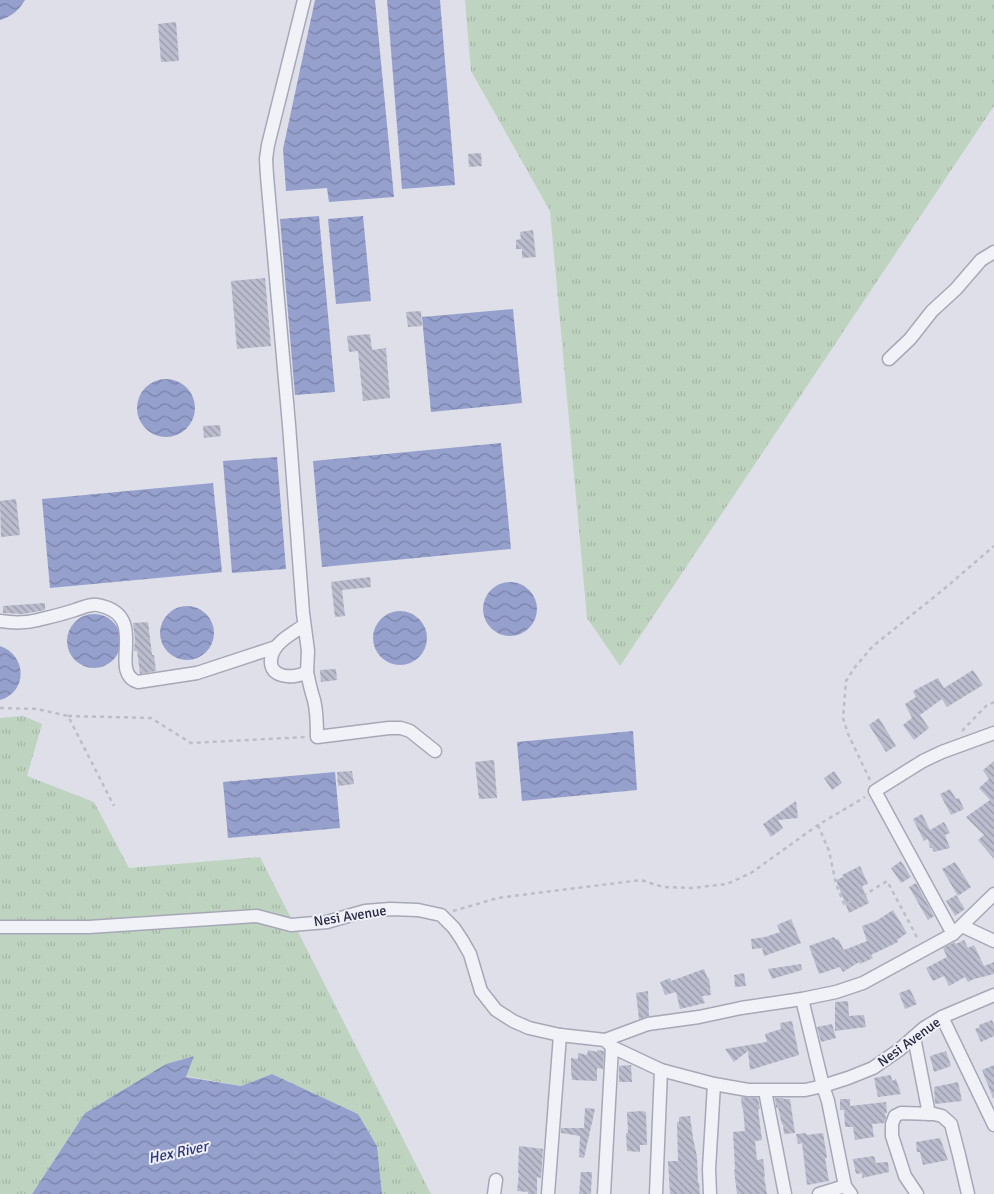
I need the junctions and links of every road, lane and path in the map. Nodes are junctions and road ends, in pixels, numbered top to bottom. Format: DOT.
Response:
graph roads {
  1 [pos="304,0"];
  2 [pos="994,252"];
  3 [pos="889,359"];
  4 [pos="994,546"];
  5 [pos="0,621"];
  6 [pos="304,625"];
  7 [pos="276,647"];
  8 [pos="307,672"];
  9 [pos="994,702"];
  10 [pos="0,708"];
  11 [pos="68,716"];
  12 [pos="961,732"];
  13 [pos="994,733"];
  14 [pos="317,737"];
  15 [pos="435,751"];
  16 [pos="875,791"];
  17 [pos="114,806"];
  18 [pos="818,825"];
  19 [pos="994,894"];
  20 [pos="440,915"];
  21 [pos="0,927"];
  22 [pos="958,930"];
  23 [pos="994,941"];
  24 [pos="925,951"];
  25 [pos="802,999"];
  26 [pos="993,999"];
  27 [pos="942,1017"];
  28 [pos="560,1035"];
  29 [pos="914,1037"];
  30 [pos="608,1044"];
  31 [pos="661,1070"];
  32 [pos="714,1084"];
  33 [pos="823,1086"];
  34 [pos="766,1091"];
  35 [pos="929,1114"];
  36 [pos="994,1125"];
  37 [pos="496,1180"];
  38 [pos="848,1190"];
  39 [pos="494,1194"];
  40 [pos="548,1194"];
  41 [pos="604,1194"];
  42 [pos="656,1194"];
  43 [pos="710,1194"];
  44 [pos="784,1194"];
  45 [pos="819,1194"];
  46 [pos="916,1194"];
  47 [pos="968,1194"];
  1 -- 6 [label="street"];
  2 -- 3 [label="street"];
  4 -- 16 [label="path"];
  5 -- 7 [label="street"];
  6 -- 7 [label="street"];
  6 -- 8 [label="street"];
  7 -- 8 [label="street"];
  8 -- 14 [label="street"];
  9 -- 12 [label="path"];
  10 -- 11 [label="path"];
  11 -- 14 [label="path"];
  11 -- 17 [label="path"];
  13 -- 16 [label="street"];
  14 -- 15 [label="street"];
  16 -- 18 [label="path"];
  16 -- 22 [label="street"];
  18 -- 20 [label="path"];
  18 -- 24 [label="path"];
  19 -- 22 [label="street"];
  20 -- 21 [label="street, Nesi Avenue"];
  20 -- 28 [label="street, Nesi Avenue"];
  22 -- 23 [label="street"];
  22 -- 24 [label="street"];
  24 -- 25 [label="street"];
  25 -- 30 [label="street"];
  25 -- 33 [label="street"];
  26 -- 27 [label="street, Nesi Avenue"];
  27 -- 29 [label="street, Nesi Avenue"];
  27 -- 36 [label="street"];
  28 -- 30 [label="street, Nesi Avenue"];
  28 -- 40 [label="street"];
  29 -- 33 [label="street, Nesi Avenue"];
  29 -- 35 [label="street"];
  30 -- 31 [label="street, Nesi Avenue"];
  30 -- 41 [label="street"];
  31 -- 32 [label="street, Nesi Avenue"];
  31 -- 42 [label="street"];
  32 -- 34 [label="street, Nesi Avenue"];
  32 -- 43 [label="street"];
  33 -- 34 [label="street, Nesi Avenue"];
  33 -- 38 [label="street"];
  34 -- 44 [label="street"];
  35 -- 46 [label="street"];
  35 -- 47 [label="street"];
  37 -- 39 [label="street"];
  38 -- 45 [label="street"];
}
